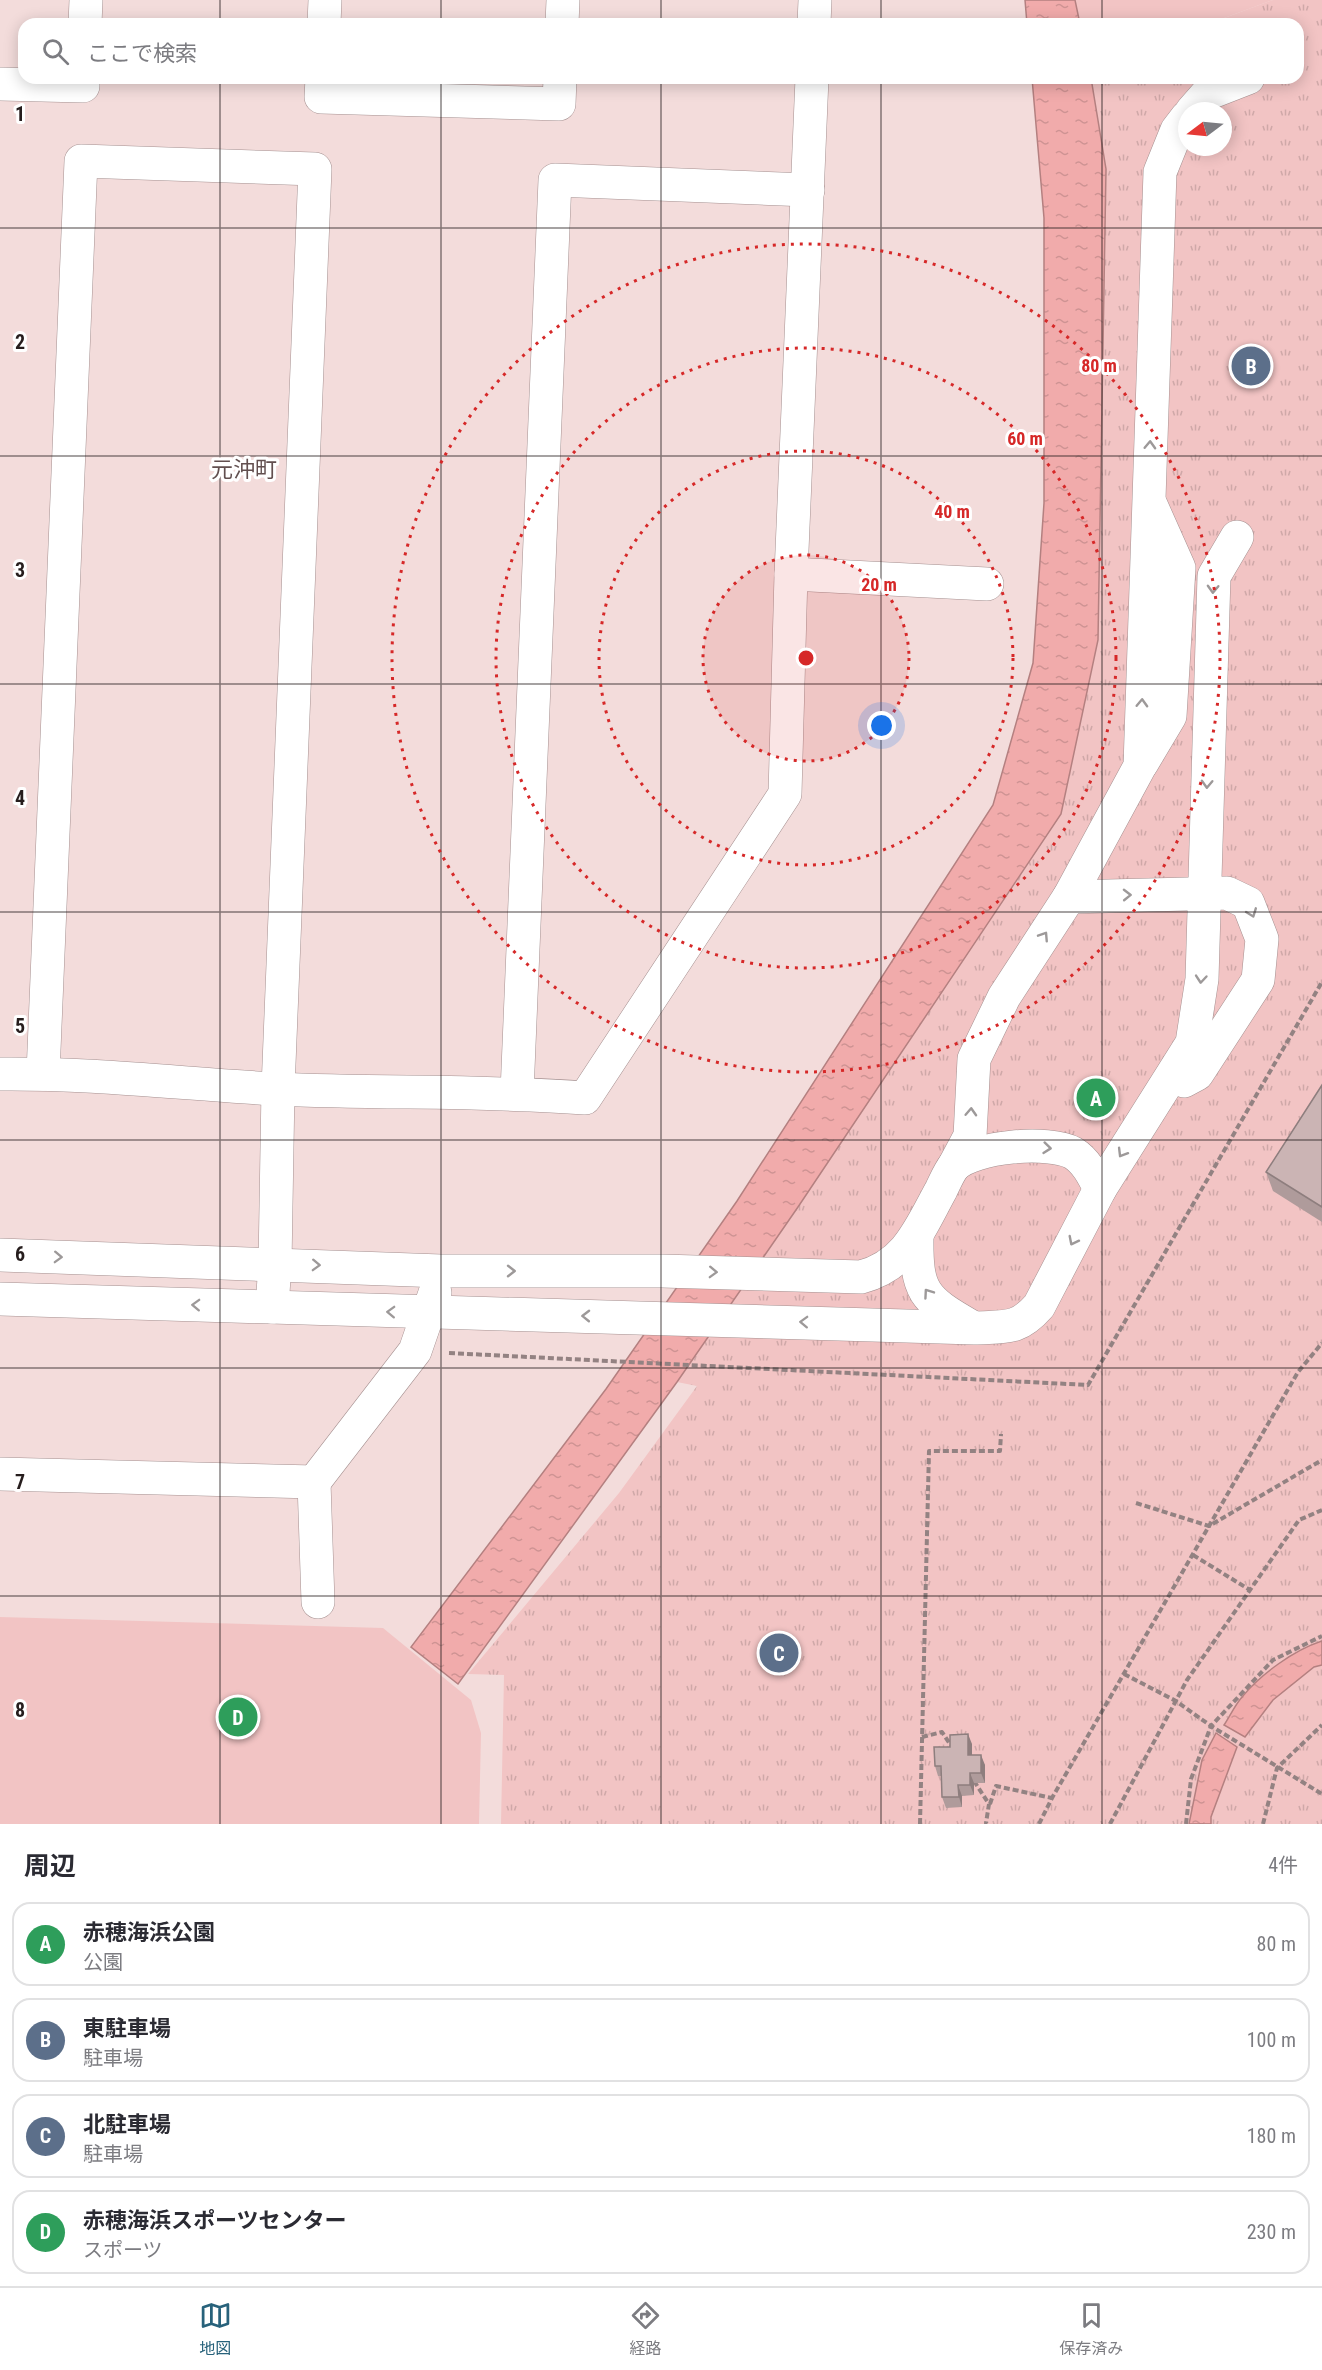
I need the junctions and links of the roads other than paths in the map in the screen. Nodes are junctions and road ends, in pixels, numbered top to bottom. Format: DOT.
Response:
graph roads {
  1 [pos="86,0"];
  2 [pos="325,0"];
  3 [pos="563,0"];
  4 [pos="814,0"];
  5 [pos="85,18"];
  6 [pos="324,18"];
  7 [pos="562,18"];
  8 [pos="814,18"];
  9 [pos="0,84"];
  10 [pos="83,84"];
  11 [pos="322,84"];
  12 [pos="560,84"];
  13 [pos="812,84"];
  14 [pos="1232,84"];
  15 [pos="1200,102"];
  16 [pos="1178,129"];
  17 [pos="808,190"];
  18 [pos="1237,537"];
  19 [pos="791,574"];
  20 [pos="987,584"];
  21 [pos="1203,893"];
  22 [pos="1069,897"];
  23 [pos="0,1074"];
  24 [pos="43,1074"];
  25 [pos="278,1089"];
  26 [pos="517,1093"];
  27 [pos="1156,1097"];
  28 [pos="954,1166"];
  29 [pos="1100,1189"];
  30 [pos="917,1234"];
  31 [pos="0,1255"];
  32 [pos="275,1264"];
  33 [pos="441,1270"];
  34 [pos="861,1277"];
  35 [pos="0,1299"];
  36 [pos="272,1307"];
  37 [pos="430,1313"];
  38 [pos="901,1325"];
  39 [pos="974,1328"];
  40 [pos="0,1474"];
  41 [pos="314,1482"];
  42 [pos="318,1602"];
  1 -- 5 [label="street"];
  2 -- 6 [label="street"];
  3 -- 7 [label="street"];
  4 -- 8 [label="street"];
  9 -- 10 [label="street"];
  11 -- 12 [label="street"];
  13 -- 17 [label="street"];
  14 -- 15 [label="street"];
  22 -- 16 [label="street, one-way"];
  17 -- 19 [label="street"];
  17 -- 26 [label="street"];
  18 -- 21 [label="street, one-way"];
  19 -- 20 [label="street"];
  19 -- 26 [label="street"];
  22 -- 21 [label="street, one-way"];
  21 -- 27 [label="street, one-way"];
  21 -- 27 [label="street, one-way"];
  28 -- 22 [label="street, one-way"];
  23 -- 24 [label="street"];
  24 -- 25 [label="street"];
  24 -- 25 [label="street"];
  25 -- 26 [label="street"];
  25 -- 32 [label="street"];
  27 -- 29 [label="street, one-way"];
  28 -- 29 [label="street, one-way"];
  28 -- 30 [label="street"];
  29 -- 39 [label="street, one-way"];
  30 -- 34 [label="street"];
  39 -- 30 [label="street, one-way"];
  31 -- 32 [label="street, one-way"];
  32 -- 33 [label="street, one-way"];
  32 -- 36 [label="street"];
  33 -- 34 [label="street, one-way"];
  33 -- 37 [label="street"];
  34 -- 38 [label="street"];
  36 -- 35 [label="street, one-way"];
  37 -- 36 [label="street, one-way"];
  38 -- 37 [label="street, one-way"];
  37 -- 41 [label="street"];
  38 -- 39 [label="street"];
  40 -- 41 [label="street"];
  41 -- 42 [label="street"];
}
